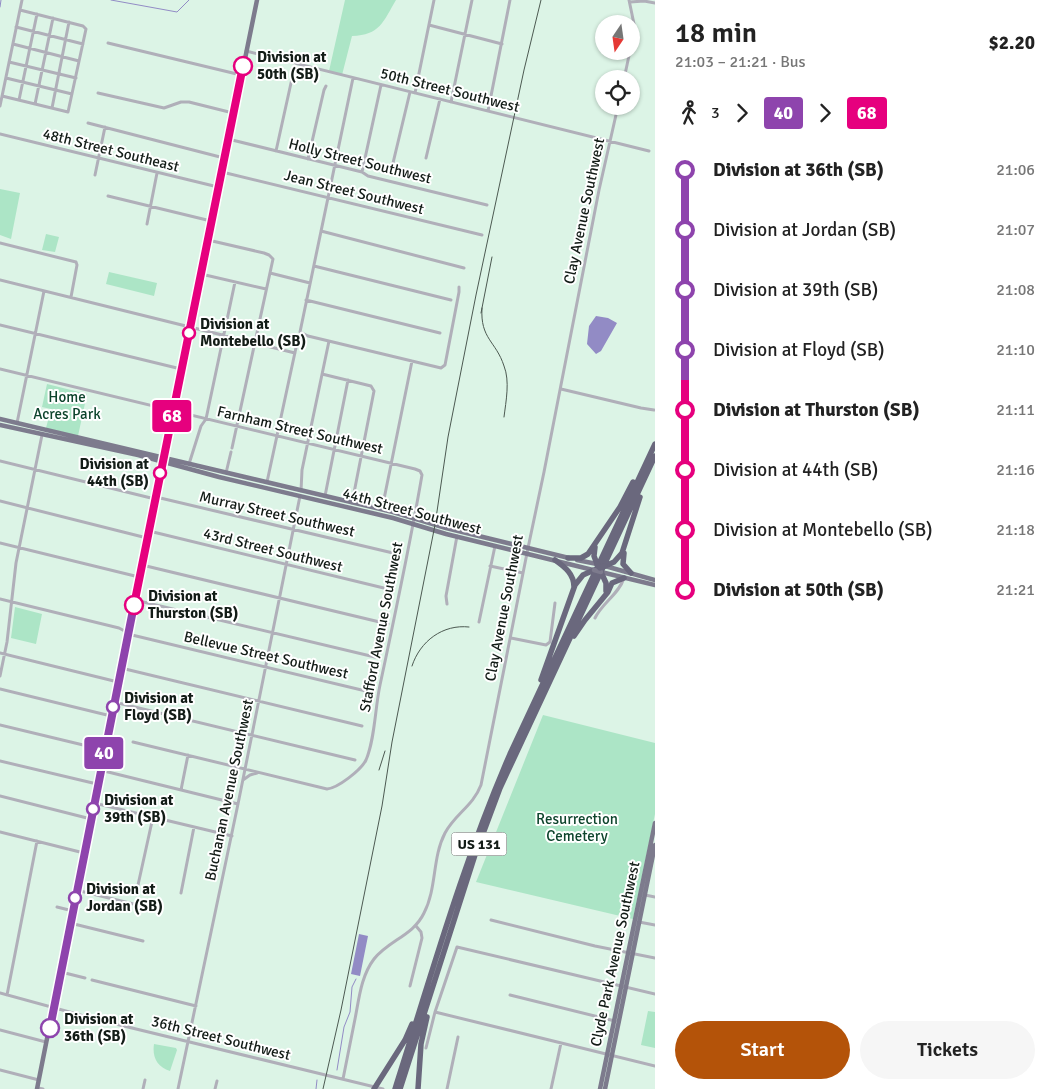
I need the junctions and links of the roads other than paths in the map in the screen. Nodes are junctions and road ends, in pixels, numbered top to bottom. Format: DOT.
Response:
graph roads {
  1 [pos="22,0"];
  2 [pos="257,0"];
  3 [pos="434,0"];
  4 [pos="472,0"];
  5 [pos="510,0"];
  6 [pos="629,1"];
  7 [pos="655,3"];
  8 [pos="20,10"];
  9 [pos="37,14"];
  10 [pos="632,15"];
  11 [pos="53,18"];
  12 [pos="70,22"];
  13 [pos="428,25"];
  14 [pos="16,28"];
  15 [pos="33,32"];
  16 [pos="465,34"];
  17 [pos="50,36"];
  18 [pos="66,39"];
  19 [pos="108,43"];
  20 [pos="13,44"];
  21 [pos="83,44"];
  22 [pos="502,44"];
  23 [pos="30,49"];
  24 [pos="246,51"];
  25 [pos="46,53"];
  26 [pos="62,57"];
  27 [pos="79,61"];
  28 [pos="9,62"];
  29 [pos="26,66"];
  30 [pos="42,70"];
  31 [pos="59,74"];
  32 [pos="293,74"];
  33 [pos="241,76"];
  34 [pos="6,78"];
  35 [pos="76,78"];
  36 [pos="353,78"];
  37 [pos="23,82"];
  38 [pos="381,84"];
  39 [pos="39,86"];
  40 [pos="326,86"];
  41 [pos="55,90"];
  42 [pos="412,92"];
  43 [pos="98,93"];
  44 [pos="72,94"];
  45 [pos="2,96"];
  46 [pos="440,99"];
  47 [pos="19,100"];
  48 [pos="451,102"];
  49 [pos="35,104"];
  50 [pos="0,106"];
  51 [pos="52,108"];
  52 [pos="488,111"];
  53 [pos="233,113"];
  54 [pos="616,115"];
  55 [pos="88,123"];
  56 [pos="106,127"];
  57 [pos="0,134"];
  58 [pos="228,139"];
  59 [pos="610,142"];
  60 [pos="276,151"];
  61 [pos="649,151"];
  62 [pos="224,158"];
  63 [pos="426,158"];
  64 [pos="99,159"];
  65 [pos="308,159"];
  66 [pos="393,163"];
  67 [pos="334,165"];
  68 [pos="221,171"];
  69 [pos="362,172"];
  70 [pos="157,173"];
  71 [pos="95,175"];
  72 [pos="218,187"];
  73 [pos="108,196"];
  74 [pos="328,197"];
  75 [pos="487,205"];
  76 [pos="150,206"];
  77 [pos="211,221"];
  78 [pos="147,224"];
  79 [pos="321,231"];
  80 [pos="482,235"];
  81 [pos="207,240"];
  82 [pos="0,243"];
  83 [pos="314,266"];
  84 [pos="464,268"];
  85 [pos="270,273"];
  86 [pos="200,274"];
  87 [pos="0,280"];
  88 [pos="235,282"];
  89 [pos="310,283"];
  90 [pos="459,287"];
  91 [pos="266,289"];
  92 [pos="44,291"];
  93 [pos="70,298"];
  94 [pos="306,300"];
  95 [pos="451,300"];
  96 [pos="0,325"];
  97 [pos="190,328"];
  98 [pos="440,333"];
  99 [pos="36,334"];
  100 [pos="223,336"];
  101 [pos="329,341"];
  102 [pos="297,343"];
  103 [pos="255,344"];
  104 [pos="295,353"];
  105 [pos="412,361"];
  106 [pos="0,369"];
  107 [pos="181,369"];
  108 [pos="322,374"];
  109 [pos="27,376"];
  110 [pos="348,380"];
  111 [pos="561,389"];
  112 [pos="654,410"];
  113 [pos="173,412"];
  114 [pos="0,419"];
  115 [pos="206,420"];
  116 [pos="17,423"];
  117 [pos="0,425"];
  118 [pos="27,426"];
  119 [pos="10,427"];
  120 [pos="236,427"];
  121 [pos="21,430"];
  122 [pos="42,435"];
  123 [pos="277,436"];
  124 [pos="308,444"];
  125 [pos="655,444"];
  126 [pos="335,450"];
  127 [pos="361,456"];
  128 [pos="655,456"];
  129 [pos="163,460"];
  130 [pos="655,460"];
  131 [pos="0,461"];
  132 [pos="392,463"];
  133 [pos="189,464"];
  134 [pos="36,469"];
  135 [pos="226,473"];
  136 [pos="422,473"];
  137 [pos="240,476"];
  138 [pos="219,477"];
  139 [pos="253,479"];
  140 [pos="235,480"];
  141 [pos="266,482"];
  142 [pos="246,483"];
  143 [pos="301,493"];
  144 [pos="325,497"];
  145 [pos="155,498"];
  146 [pos="341,500"];
  147 [pos="0,501"];
  148 [pos="328,502"];
  149 [pos="352,503"];
  150 [pos="28,508"];
  151 [pos="382,510"];
  152 [pos="414,521"];
  153 [pos="294,530"];
  154 [pos="149,531"];
  155 [pos="458,534"];
  156 [pos="600,537"];
  157 [pos="627,537"];
  158 [pos="147,538"];
  159 [pos="0,543"];
  160 [pos="495,546"];
  161 [pos="20,548"];
  162 [pos="527,551"];
  163 [pos="393,554"];
  164 [pos="568,558"];
  165 [pos="555,560"];
  166 [pos="287,564"];
  167 [pos="142,565"];
  168 [pos="490,566"];
  169 [pos="598,568"];
  170 [pos="523,573"];
  171 [pos="631,573"];
  172 [pos="139,577"];
  173 [pos="624,578"];
  174 [pos="655,580"];
  175 [pos="637,581"];
  176 [pos="655,585"];
  177 [pos="392,590"];
  178 [pos="572,594"];
  179 [pos="605,594"];
  180 [pos="0,599"];
  181 [pos="280,599"];
  182 [pos="135,600"];
  183 [pos="12,602"];
  184 [pos="555,603"];
  185 [pos="446,604"];
  186 [pos="595,618"];
  187 [pos="479,622"];
  188 [pos="388,624"];
  189 [pos="128,632"];
  190 [pos="273,632"];
  191 [pos="511,638"];
  192 [pos="2,654"];
  193 [pos="379,658"];
  194 [pos="266,667"];
  195 [pos="121,668"];
  196 [pos="0,676"];
  197 [pos="118,682"];
  198 [pos="0,689"];
  199 [pos="370,692"];
  200 [pos="259,701"];
  201 [pos="114,702"];
  202 [pos="111,716"];
  203 [pos="531,720"];
  204 [pos="0,725"];
  205 [pos="362,726"];
  206 [pos="252,735"];
  207 [pos="519,735"];
  208 [pos="133,742"];
  209 [pos="104,750"];
  210 [pos="188,755"];
  211 [pos="355,760"];
  212 [pos="0,761"];
  213 [pos="245,769"];
  214 [pos="100,770"];
  215 [pos="258,772"];
  216 [pos="243,780"];
  217 [pos="97,784"];
  218 [pos="181,790"];
  219 [pos="0,796"];
  220 [pos="94,803"];
  221 [pos="238,804"];
  222 [pos="153,817"];
  223 [pos="90,819"];
  224 [pos="655,823"];
  225 [pos="194,827"];
  226 [pos="654,829"];
  227 [pos="0,832"];
  228 [pos="232,836"];
  229 [pos="37,841"];
  230 [pos="655,845"];
  231 [pos="84,853"];
  232 [pos="650,868"];
  233 [pos="138,885"];
  234 [pos="76,890"];
  235 [pos="181,894"];
  236 [pos="645,895"];
  237 [pos="655,897"];
  238 [pos="56,907"];
  239 [pos="150,908"];
  240 [pos="72,911"];
  241 [pos="491,920"];
  242 [pos="639,922"];
  243 [pos="70,923"];
  244 [pos="655,925"];
  245 [pos="416,926"];
  246 [pos="143,941"];
  247 [pos="631,952"];
  248 [pos="655,958"];
  249 [pos="61,972"];
  250 [pos="438,972"];
  251 [pos="85,978"];
  252 [pos="92,980"];
  253 [pos="430,980"];
  254 [pos="410,986"];
  255 [pos="624,986"];
  256 [pos="0,993"];
  257 [pos="655,994"];
  258 [pos="7,995"];
  259 [pos="510,995"];
  260 [pos="196,1006"];
  261 [pos="54,1009"];
  262 [pos="435,1012"];
  263 [pos="616,1021"];
  264 [pos="0,1030"];
  265 [pos="458,1037"];
  266 [pos="47,1042"];
  267 [pos="188,1042"];
  268 [pos="561,1043"];
  269 [pos="426,1048"];
  270 [pos="609,1055"];
  271 [pos="655,1066"];
  272 [pos="0,1070"];
  273 [pos="343,1079"];
  274 [pos="39,1080"];
  275 [pos="145,1080"];
  276 [pos="217,1080"];
  277 [pos="374,1088"];
  278 [pos="39,1089"];
  279 [pos="143,1089"];
  280 [pos="178,1089"];
  281 [pos="215,1089"];
  282 [pos="383,1089"];
  283 [pos="395,1089"];
  284 [pos="400,1089"];
  285 [pos="418,1089"];
  286 [pos="447,1089"];
  287 [pos="551,1089"];
  288 [pos="600,1089"];
  289 [pos="605,1089"];
  1 -- 8 [label="street"];
  2 -- 24 [label="main road"];
  3 -- 13 [label="street"];
  4 -- 16 [label="street"];
  5 -- 22 [label="street"];
  6 -- 7 [label="street"];
  6 -- 10 [label="street"];
  8 -- 9 [label="street"];
  8 -- 14 [label="street"];
  9 -- 11 [label="street"];
  9 -- 15 [label="street"];
  11 -- 12 [label="street"];
  11 -- 17 [label="street"];
  12 -- 18 [label="street"];
  12 -- 21 [label="street"];
  13 -- 16 [label="street"];
  13 -- 42 [label="street"];
  14 -- 15 [label="street"];
  14 -- 20 [label="street"];
  15 -- 17 [label="street"];
  15 -- 23 [label="street"];
  16 -- 22 [label="street"];
  16 -- 48 [label="street"];
  17 -- 18 [label="street"];
  17 -- 25 [label="street"];
  18 -- 21 [label="street"];
  18 -- 26 [label="street"];
  19 -- 33 [label="street"];
  20 -- 23 [label="street"];
  20 -- 28 [label="street"];
  21 -- 27 [label="street"];
  22 -- 52 [label="street"];
  23 -- 25 [label="street"];
  23 -- 29 [label="street"];
  24 -- 33 [label="main road"];
  24 -- 36 [label="street, 50th Street Southwest"];
  25 -- 26 [label="street"];
  25 -- 30 [label="street"];
  26 -- 27 [label="street"];
  26 -- 31 [label="street"];
  27 -- 35 [label="street"];
  28 -- 29 [label="street"];
  28 -- 34 [label="street"];
  29 -- 30 [label="street"];
  29 -- 37 [label="street"];
  30 -- 31 [label="street"];
  30 -- 39 [label="street"];
  31 -- 35 [label="street"];
  31 -- 41 [label="street"];
  32 -- 60 [label="street"];
  33 -- 53 [label="main road"];
  34 -- 37 [label="street"];
  34 -- 45 [label="street"];
  35 -- 44 [label="street"];
  36 -- 38 [label="street, 50th Street Southwest"];
  36 -- 67 [label="street"];
  37 -- 39 [label="street"];
  37 -- 47 [label="street"];
  38 -- 42 [label="street, 50th Street Southwest"];
  38 -- 69 [label="street"];
  39 -- 41 [label="street"];
  39 -- 49 [label="street"];
  40 -- 65 [label="street"];
  41 -- 44 [label="street"];
  41 -- 51 [label="street"];
  42 -- 46 [label="street, 50th Street Southwest"];
  42 -- 66 [label="street"];
  43 -- 53 [label="street"];
  44 -- 51 [label="street"];
  45 -- 47 [label="street"];
  45 -- 50 [label="street"];
  46 -- 48 [label="street, 50th Street Southwest"];
  46 -- 63 [label="street"];
  47 -- 49 [label="street"];
  48 -- 52 [label="street, 50th Street Southwest"];
  49 -- 51 [label="street"];
  52 -- 59 [label="street, 50th Street Southwest"];
  53 -- 58 [label="main road"];
  54 -- 59 [label="street, Clay Avenue Southwest"];
  55 -- 56 [label="street"];
  56 -- 62 [label="street"];
  56 -- 64 [label="street"];
  57 -- 64 [label="street, 48th Street Southeast"];
  58 -- 60 [label="street, Holly Street Southwest"];
  58 -- 62 [label="main road"];
  59 -- 61 [label="street, 50th Street Southwest"];
  59 -- 111 [label="street, Clay Avenue Southwest"];
  60 -- 65 [label="street, Holly Street Southwest"];
  62 -- 68 [label="main road"];
  64 -- 70 [label="street, 48th Street Southeast"];
  64 -- 71 [label="street"];
  65 -- 67 [label="street, Holly Street Southwest"];
  67 -- 69 [label="street, Holly Street Southwest"];
  67 -- 74 [label="street"];
  68 -- 72 [label="main road"];
  68 -- 74 [label="street, Jean Street Southwest"];
  69 -- 75 [label="street, Holly Street Southwest"];
  70 -- 72 [label="street, 48th Street Southeast"];
  70 -- 76 [label="street"];
  72 -- 77 [label="main road"];
  73 -- 76 [label="street"];
  74 -- 79 [label="street"];
  74 -- 80 [label="street, Jean Street Southwest"];
  76 -- 77 [label="street"];
  76 -- 78 [label="street"];
  77 -- 81 [label="main road"];
  79 -- 83 [label="street"];
  79 -- 84 [label="street"];
  81 -- 85 [label="street"];
  81 -- 86 [label="main road"];
  82 -- 93 [label="street"];
  83 -- 89 [label="street"];
  83 -- 95 [label="street"];
  85 -- 89 [label="street"];
  85 -- 91 [label="street"];
  86 -- 88 [label="street"];
  86 -- 97 [label="main road"];
  87 -- 92 [label="street"];
  88 -- 91 [label="street"];
  88 -- 100 [label="street"];
  89 -- 94 [label="street"];
  90 -- 105 [label="street"];
  91 -- 103 [label="street"];
  92 -- 93 [label="street"];
  92 -- 99 [label="street"];
  93 -- 97 [label="street"];
  94 -- 98 [label="street"];
  94 -- 101 [label="street"];
  96 -- 99 [label="street"];
  97 -- 100 [label="street"];
  97 -- 107 [label="main road"];
  99 -- 107 [label="street"];
  99 -- 109 [label="street"];
  100 -- 103 [label="street"];
  100 -- 115 [label="street"];
  101 -- 105 [label="street"];
  101 -- 108 [label="street, Buchanan Avenue Southwest"];
  102 -- 104 [label="street"];
  103 -- 104 [label="street"];
  103 -- 120 [label="street"];
  104 -- 123 [label="street"];
  105 -- 132 [label="street"];
  106 -- 109 [label="street, Farnham Street Southwest"];
  107 -- 113 [label="main road"];
  108 -- 110 [label="street"];
  108 -- 124 [label="street, Buchanan Avenue Southwest"];
  109 -- 113 [label="street, Farnham Street Southwest"];
  109 -- 116 [label="street"];
  110 -- 126 [label="street"];
  110 -- 127 [label="street"];
  111 -- 112 [label="street"];
  111 -- 162 [label="street, Clay Avenue Southwest"];
  113 -- 115 [label="street, Farnham Street Southwest"];
  113 -- 129 [label="main road"];
  114 -- 116 [label="main road"];
  115 -- 120 [label="street, Farnham Street Southwest"];
  115 -- 133 [label="street"];
  116 -- 118 [label="main road"];
  116 -- 119 [label="main road"];
  117 -- 119 [label="main road"];
  118 -- 121 [label="main road"];
  118 -- 129 [label="main road"];
  119 -- 121 [label="main road"];
  120 -- 123 [label="street, Farnham Street Southwest"];
  120 -- 135 [label="street"];
  121 -- 122 [label="main road"];
  122 -- 129 [label="main road"];
  122 -- 134 [label="street"];
  123 -- 124 [label="street, Farnham Street Southwest"];
  123 -- 141 [label="street"];
  124 -- 126 [label="street, Farnham Street Southwest"];
  124 -- 143 [label="street, Buchanan Avenue Southwest"];
  125 -- 156 [label="highway"];
  125 -- 207 [label="highway, US 131"];
  126 -- 127 [label="street, Farnham Street Southwest"];
  126 -- 144 [label="street"];
  127 -- 132 [label="street, Farnham Street Southwest"];
  127 -- 149 [label="street"];
  128 -- 203 [label="highway, US 131"];
  129 -- 133 [label="main road, 44th Street Southwest"];
  129 -- 138 [label="main road, 44th Street Southwest"];
  129 -- 145 [label="main road"];
  130 -- 157 [label="highway"];
  131 -- 134 [label="street, Murray Street Southwest"];
  132 -- 136 [label="street, Farnham Street Southwest"];
  132 -- 151 [label="street"];
  133 -- 135 [label="main road, 44th Street Southwest"];
  134 -- 145 [label="street, Murray Street Southwest"];
  134 -- 150 [label="street"];
  135 -- 137 [label="main road, 44th Street Southwest"];
  135 -- 138 [label="main road"];
  136 -- 152 [label="street, Stafford Avenue Southwest"];
  137 -- 139 [label="main road, 44th Street Southwest"];
  137 -- 140 [label="main road"];
  138 -- 140 [label="main road, 44th Street Southwest"];
  139 -- 141 [label="main road, 44th Street Southwest"];
  139 -- 142 [label="main road"];
  140 -- 142 [label="main road, 44th Street Southwest"];
  141 -- 143 [label="main road, 44th Street Southwest"];
  142 -- 143 [label="main road, 44th Street Southwest"];
  143 -- 144 [label="main road, 44th Street Southwest"];
  143 -- 148 [label="main road, 44th Street Southwest"];
  143 -- 153 [label="street, Buchanan Avenue Southwest"];
  144 -- 146 [label="main road, 44th Street Southwest"];
  145 -- 153 [label="street, Murray Street Southwest"];
  145 -- 154 [label="main road"];
  146 -- 148 [label="main road"];
  146 -- 149 [label="main road, 44th Street Southwest"];
  147 -- 150 [label="street"];
  148 -- 152 [label="main road, 44th Street Southwest"];
  149 -- 151 [label="main road, 44th Street Southwest"];
  150 -- 158 [label="street"];
  150 -- 161 [label="street"];
  151 -- 152 [label="main road, 44th Street Southwest"];
  152 -- 155 [label="main road, 44th Street Southwest"];
  152 -- 215 [label="street, Stafford Avenue Southwest"];
  153 -- 163 [label="street, Murray Street Southwest"];
  153 -- 166 [label="street, Buchanan Avenue Southwest"];
  154 -- 158 [label="main road"];
  154 -- 166 [label="street, 43rd Street Southwest"];
  155 -- 160 [label="main road, 44th Street Southwest"];
  155 -- 162 [label="main road, 44th Street Southwest"];
  155 -- 185 [label="street"];
  156 -- 164 [label="highway"];
  156 -- 169 [label="highway"];
  157 -- 169 [label="highway"];
  157 -- 171 [label="highway"];
  158 -- 167 [label="main road"];
  159 -- 161 [label="street"];
  160 -- 162 [label="main road, 44th Street Southwest"];
  160 -- 168 [label="street"];
  161 -- 172 [label="street"];
  161 -- 183 [label="street"];
  162 -- 164 [label="main road, 44th Street Southwest"];
  162 -- 165 [label="main road, 44th Street Southwest"];
  162 -- 170 [label="street, Clay Avenue Southwest"];
  164 -- 169 [label="main road, 44th Street Southwest"];
  165 -- 169 [label="main road, 44th Street Southwest"];
  165 -- 178 [label="highway"];
  166 -- 177 [label="street, 43rd Street Southwest"];
  166 -- 181 [label="street, Buchanan Avenue Southwest"];
  167 -- 172 [label="main road"];
  167 -- 181 [label="street"];
  168 -- 170 [label="street"];
  168 -- 187 [label="street"];
  169 -- 171 [label="main road, 44th Street Southwest"];
  169 -- 173 [label="main road, 44th Street Southwest"];
  169 -- 178 [label="highway"];
  169 -- 179 [label="highway"];
  170 -- 191 [label="street, Clay Avenue Southwest"];
  171 -- 174 [label="main road, 44th Street Southwest"];
  172 -- 182 [label="main road"];
  173 -- 175 [label="main road, 44th Street Southwest"];
  173 -- 179 [label="highway"];
  173 -- 186 [label="street"];
  174 -- 175 [label="main road"];
  175 -- 176 [label="main road, 44th Street Southwest"];
  178 -- 207 [label="highway"];
  179 -- 203 [label="highway"];
  180 -- 183 [label="street, Bellevue Street Southwest"];
  181 -- 188 [label="street"];
  181 -- 190 [label="street, Buchanan Avenue Southwest"];
  182 -- 189 [label="main road"];
  182 -- 190 [label="street"];
  183 -- 189 [label="street, Bellevue Street Southwest"];
  183 -- 192 [label="street"];
  184 -- 191 [label="street"];
  189 -- 194 [label="street, Bellevue Street Southwest"];
  189 -- 195 [label="main road"];
  190 -- 193 [label="street"];
  190 -- 194 [label="street, Buchanan Avenue Southwest"];
  191 -- 245 [label="street, Clay Avenue Southwest"];
  192 -- 196 [label="street"];
  192 -- 197 [label="street"];
  194 -- 199 [label="street, Bellevue Street Southwest"];
  194 -- 200 [label="street, Buchanan Avenue Southwest"];
  195 -- 197 [label="main road"];
  195 -- 200 [label="street"];
  197 -- 201 [label="main road"];
  198 -- 202 [label="street"];
  200 -- 205 [label="street"];
  200 -- 206 [label="street, Buchanan Avenue Southwest"];
  201 -- 202 [label="main road"];
  201 -- 206 [label="street"];
  202 -- 209 [label="main road"];
  203 -- 250 [label="highway, US 131"];
  204 -- 209 [label="street"];
  206 -- 211 [label="street"];
  206 -- 213 [label="street, Buchanan Avenue Southwest"];
  207 -- 253 [label="highway, US 131"];
  208 -- 210 [label="street, Stafford Avenue Southwest"];
  209 -- 214 [label="main road"];
  210 -- 213 [label="street, Stafford Avenue Southwest"];
  210 -- 218 [label="street"];
  212 -- 217 [label="street"];
  213 -- 215 [label="street, Stafford Avenue Southwest"];
  213 -- 216 [label="street, Buchanan Avenue Southwest"];
  214 -- 217 [label="main road"];
  214 -- 218 [label="street"];
  215 -- 216 [label="street"];
  216 -- 221 [label="street, Buchanan Avenue Southwest"];
  217 -- 220 [label="main road"];
  218 -- 221 [label="street"];
  219 -- 223 [label="street"];
  220 -- 222 [label="street"];
  220 -- 223 [label="main road"];
  221 -- 228 [label="street, Buchanan Avenue Southwest"];
  222 -- 225 [label="street"];
  222 -- 233 [label="street"];
  223 -- 231 [label="main road"];
  224 -- 226 [label="main road, Clyde Park Avenue Southwest"];
  225 -- 228 [label="street"];
  225 -- 235 [label="street"];
  226 -- 232 [label="main road, Clyde Park Avenue Southwest"];
  227 -- 229 [label="street"];
  228 -- 260 [label="street, Buchanan Avenue Southwest"];
  229 -- 231 [label="street"];
  229 -- 258 [label="street"];
  230 -- 232 [label="main road, Clyde Park Avenue Southwest"];
  231 -- 234 [label="main road"];
  232 -- 236 [label="main road, Clyde Park Avenue Southwest"];
  232 -- 247 [label="main road, Clyde Park Avenue Southwest"];
  234 -- 239 [label="street"];
  234 -- 240 [label="main road"];
  236 -- 237 [label="street"];
  236 -- 242 [label="main road, Clyde Park Avenue Southwest"];
  238 -- 240 [label="street"];
  240 -- 243 [label="main road"];
  241 -- 247 [label="street"];
  242 -- 244 [label="street"];
  242 -- 247 [label="main road, Clyde Park Avenue Southwest"];
  243 -- 246 [label="street"];
  243 -- 249 [label="main road"];
  245 -- 254 [label="street"];
  245 -- 273 [label="street, Clay Avenue Southwest"];
  247 -- 248 [label="street"];
  247 -- 255 [label="main road, Clyde Park Avenue Southwest"];
  249 -- 251 [label="street"];
  249 -- 261 [label="main road"];
  250 -- 284 [label="highway, US 131"];
  250 -- 285 [label="highway"];
  252 -- 260 [label="street"];
  253 -- 277 [label="highway"];
  253 -- 283 [label="highway, US 131"];
  255 -- 257 [label="street"];
  255 -- 262 [label="street"];
  255 -- 263 [label="main road, Clyde Park Avenue Southwest"];
  256 -- 258 [label="street, 36th Street Southwest"];
  258 -- 261 [label="street, 36th Street Southwest"];
  259 -- 263 [label="street"];
  260 -- 267 [label="street, Buchanan Avenue Southwest"];
  261 -- 266 [label="main road"];
  261 -- 267 [label="street, 36th Street Southwest"];
  262 -- 268 [label="street"];
  262 -- 269 [label="street"];
  263 -- 270 [label="main road, Clyde Park Avenue Southwest"];
  264 -- 266 [label="street"];
  265 -- 286 [label="street"];
  266 -- 274 [label="main road"];
  267 -- 273 [label="street, 36th Street Southwest"];
  267 -- 280 [label="street, Buchanan Avenue Southwest"];
  268 -- 270 [label="street"];
  268 -- 287 [label="street"];
  270 -- 271 [label="street"];
  270 -- 288 [label="main road, Clyde Park Avenue Southwest"];
  270 -- 289 [label="main road, Clyde Park Avenue Southwest"];
  272 -- 274 [label="street"];
  273 -- 277 [label="street, 36th Street Southwest"];
  274 -- 278 [label="main road"];
  275 -- 279 [label="street"];
  276 -- 281 [label="street"];
  277 -- 282 [label="street, 36th Street Southwest"];
}
